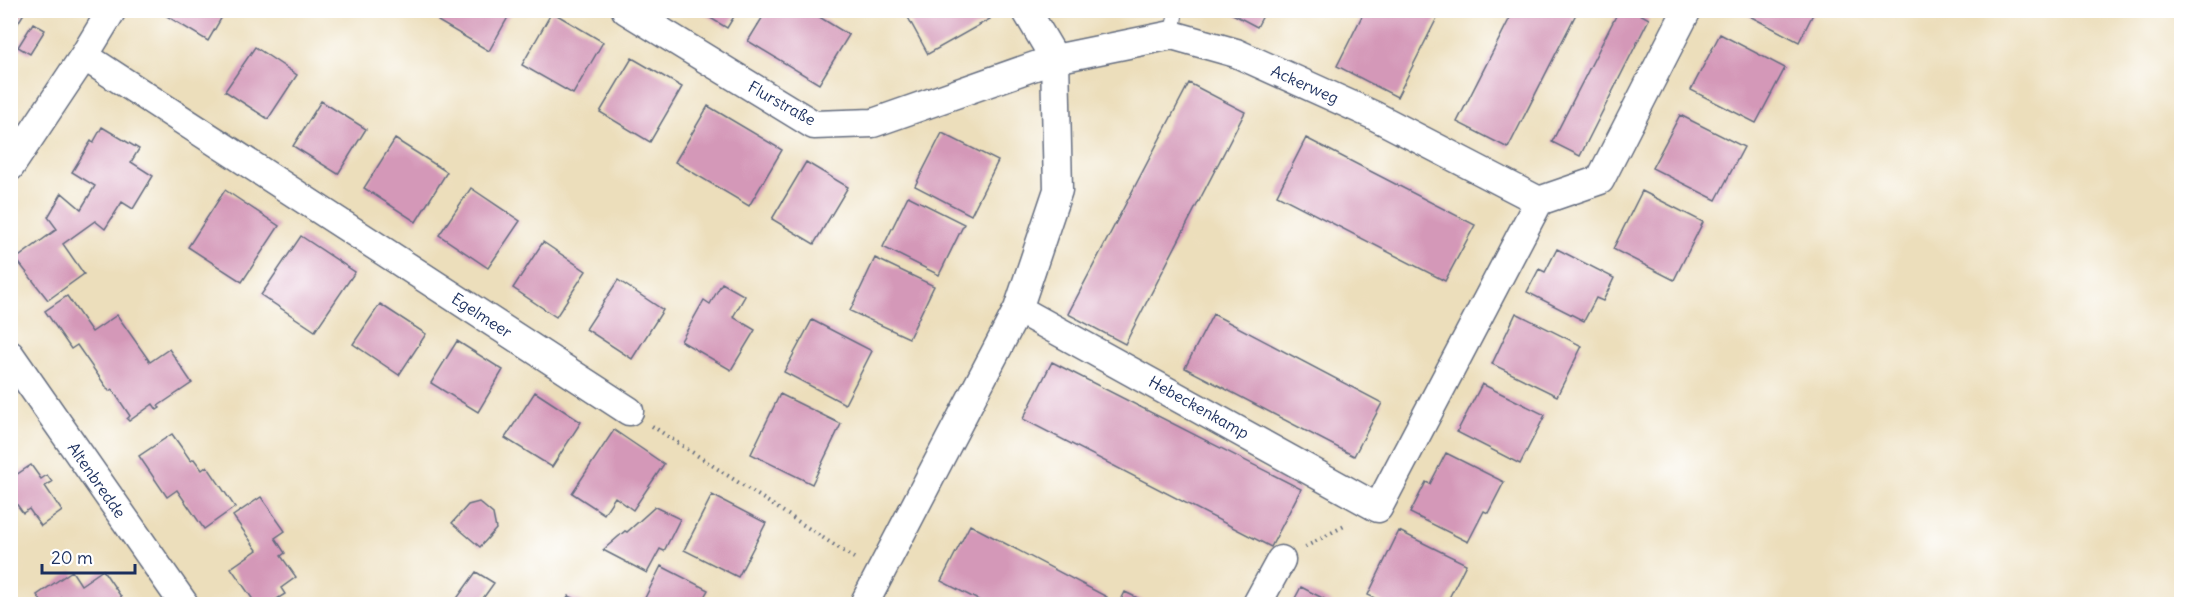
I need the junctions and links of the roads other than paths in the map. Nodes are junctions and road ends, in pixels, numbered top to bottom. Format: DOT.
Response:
graph roads {
  1 [pos="112,10"];
  2 [pos="626,10"];
  3 [pos="1026,10"];
  4 [pos="1687,10"];
  5 [pos="1174,23"];
  6 [pos="84,56"];
  7 [pos="1055,59"];
  8 [pos="10,167"];
  9 [pos="1539,201"];
  10 [pos="1018,309"];
  11 [pos="10,355"];
  12 [pos="629,411"];
  13 [pos="1281,560"];
  14 [pos="184,604"];
  15 [pos="864,604"];
  16 [pos="1257,604"];
  1 -- 6 [label="street"];
  2 -- 7 [label="street, Flurstraße"];
  3 -- 7 [label="street"];
  4 -- 9 [label="street"];
  5 -- 7 [label="street, Ackerweg"];
  5 -- 9 [label="street, Ackerweg"];
  6 -- 8 [label="street"];
  6 -- 12 [label="street, Egelmeer"];
  7 -- 10 [label="street"];
  9 -- 10 [label="street, Hebeckenkamp"];
  10 -- 15 [label="street"];
  11 -- 14 [label="street, Altenbredde"];
  13 -- 16 [label="street"];
}
